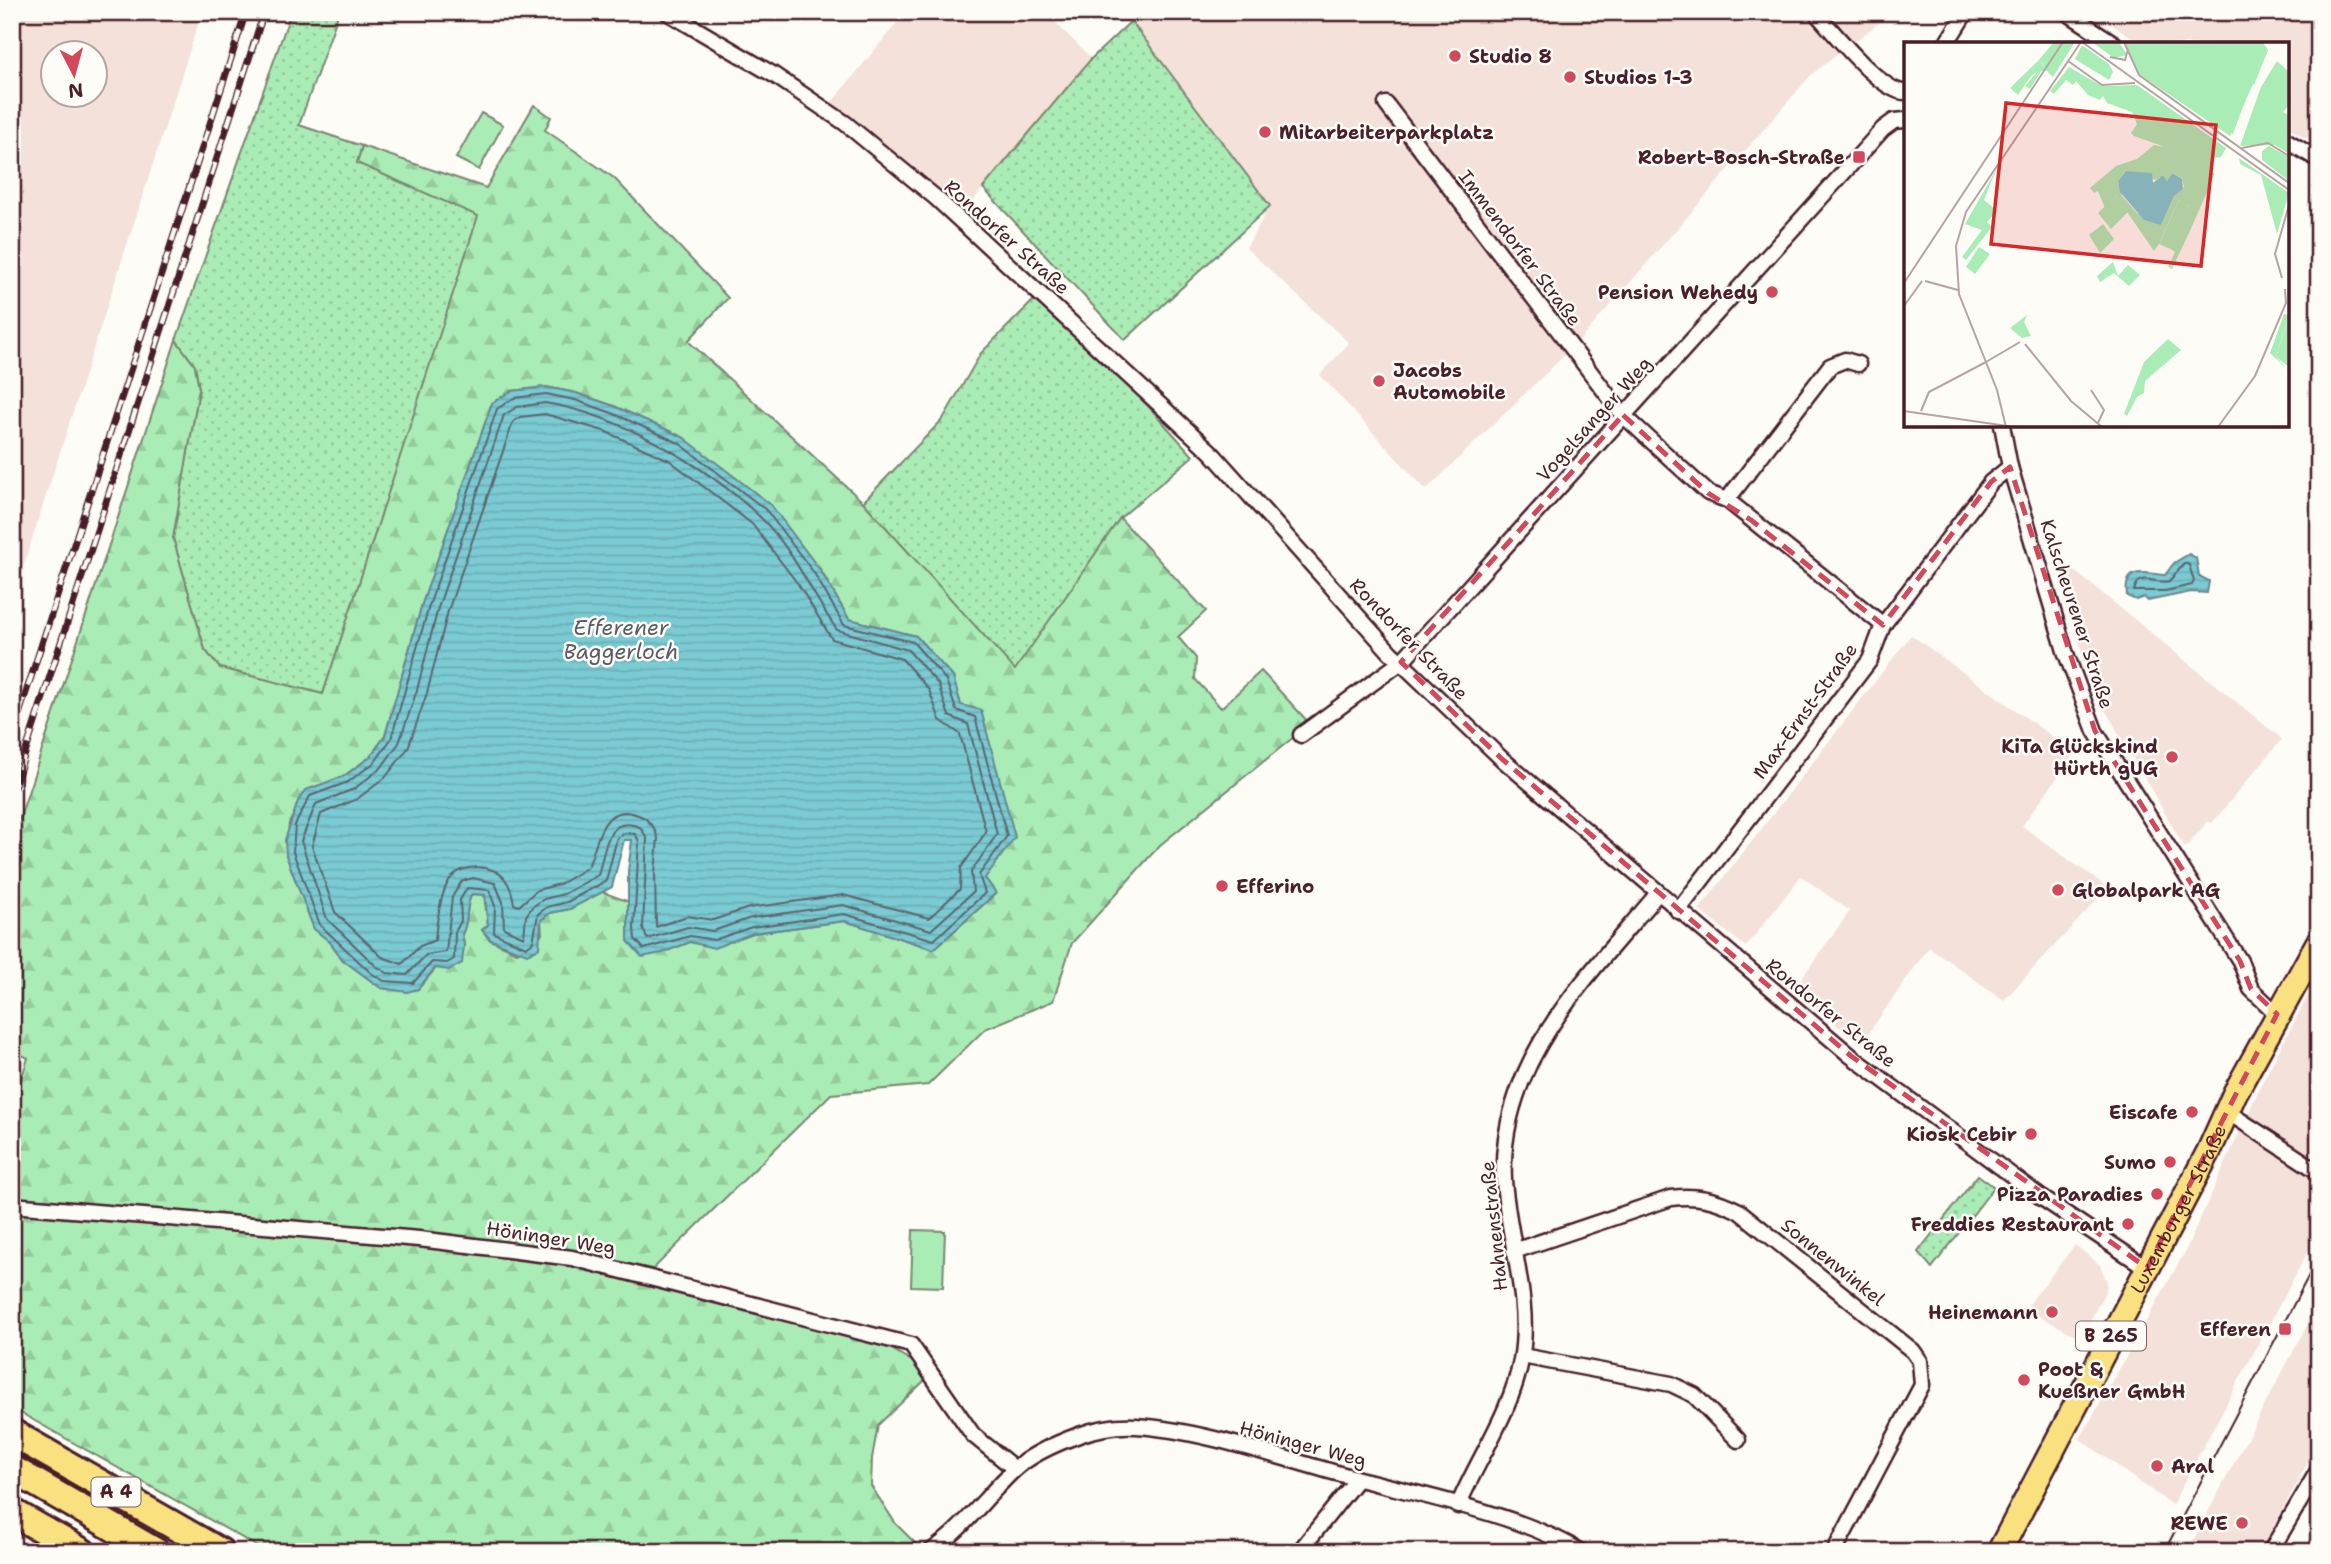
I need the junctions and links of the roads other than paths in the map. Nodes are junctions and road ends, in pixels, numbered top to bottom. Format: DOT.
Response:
graph roads {
  1 [pos="667,12"];
  2 [pos="1815,12"];
  3 [pos="1966,12"];
  4 [pos="2066,12"];
  5 [pos="1947,42"];
  6 [pos="2112,42"];
  7 [pos="1904,92"];
  8 [pos="1386,104"];
  9 [pos="1904,120"];
  10 [pos="2289,142"];
  11 [pos="2319,160"];
  12 [pos="1858,364"];
  13 [pos="1623,415"];
  14 [pos="2002,427"];
  15 [pos="2010,467"];
  16 [pos="1727,500"];
  17 [pos="1883,625"];
  18 [pos="1401,662"];
  19 [pos="1300,735"];
  20 [pos="1658,893"];
  21 [pos="1678,911"];
  22 [pos="2319,941"];
  23 [pos="2277,1014"];
  24 [pos="2226,1111"];
  25 [pos="2319,1172"];
  26 [pos="12,1205"];
  27 [pos="1514,1251"];
  28 [pos="2147,1268"];
  29 [pos="1522,1356"];
  30 [pos="12,1433"];
  31 [pos="1738,1440"];
  32 [pos="12,1469"];
  33 [pos="1015,1469"];
  34 [pos="2319,1469"];
  35 [pos="1357,1479"];
  36 [pos="1458,1506"];
  37 [pos="12,1512"];
  38 [pos="82,1552"];
  39 [pos="156,1552"];
  40 [pos="220,1552"];
  41 [pos="930,1552"];
  42 [pos="1299,1552"];
  43 [pos="1581,1552"];
  44 [pos="1834,1552"];
  45 [pos="1999,1552"];
  46 [pos="2270,1552"];
  1 -- 18 [label="street, Rondorfer Straße"];
  2 -- 7 [label="street"];
  3 -- 5 [label="street"];
  4 -- 6 [label="street"];
  8 -- 13 [label="street, Immendorfer Straße"];
  9 -- 13 [label="street, Vogelsanger Weg"];
  10 -- 11 [label="street"];
  12 -- 16 [label="street"];
  13 -- 16 [label="street, Immendorfer Straße"];
  13 -- 18 [label="street, Vogelsanger Weg"];
  14 -- 15 [label="street, Kalscheurener Straße"];
  15 -- 17 [label="street, Max-Ernst-Straße"];
  15 -- 23 [label="street, Kalscheurener Straße"];
  16 -- 17 [label="street, Immendorfer Straße"];
  17 -- 21 [label="street, Max-Ernst-Straße"];
  18 -- 19 [label="street, Vogelsanger Weg"];
  18 -- 20 [label="street, Rondorfer Straße"];
  20 -- 21 [label="street, Rondorfer Straße"];
  20 -- 27 [label="street, Hahnenstraße"];
  21 -- 28 [label="street, Rondorfer Straße"];
  22 -- 23 [label="main road, Luxemburger Straße / B 265"];
  23 -- 24 [label="main road, Luxemburger Straße / B 265"];
  24 -- 25 [label="street"];
  24 -- 28 [label="main road, Luxemburger Straße / B 265"];
  26 -- 33 [label="street, Höninger Weg"];
  27 -- 29 [label="street, Hahnenstraße"];
  27 -- 44 [label="street, Sonnenwinkel"];
  28 -- 45 [label="main road, Luxemburger Straße / B 265"];
  29 -- 31 [label="street"];
  29 -- 36 [label="street, Hahnenstraße"];
  30 -- 40 [label="highway, A 4"];
  32 -- 39 [label="highway, A 4"];
  33 -- 35 [label="street, Höninger Weg"];
  33 -- 41 [label="street, Höninger Weg"];
  34 -- 46 [label="street"];
  35 -- 36 [label="street, Höninger Weg"];
  35 -- 42 [label="street"];
  36 -- 43 [label="street, Höninger Weg"];
  37 -- 38 [label="highway"];
}
